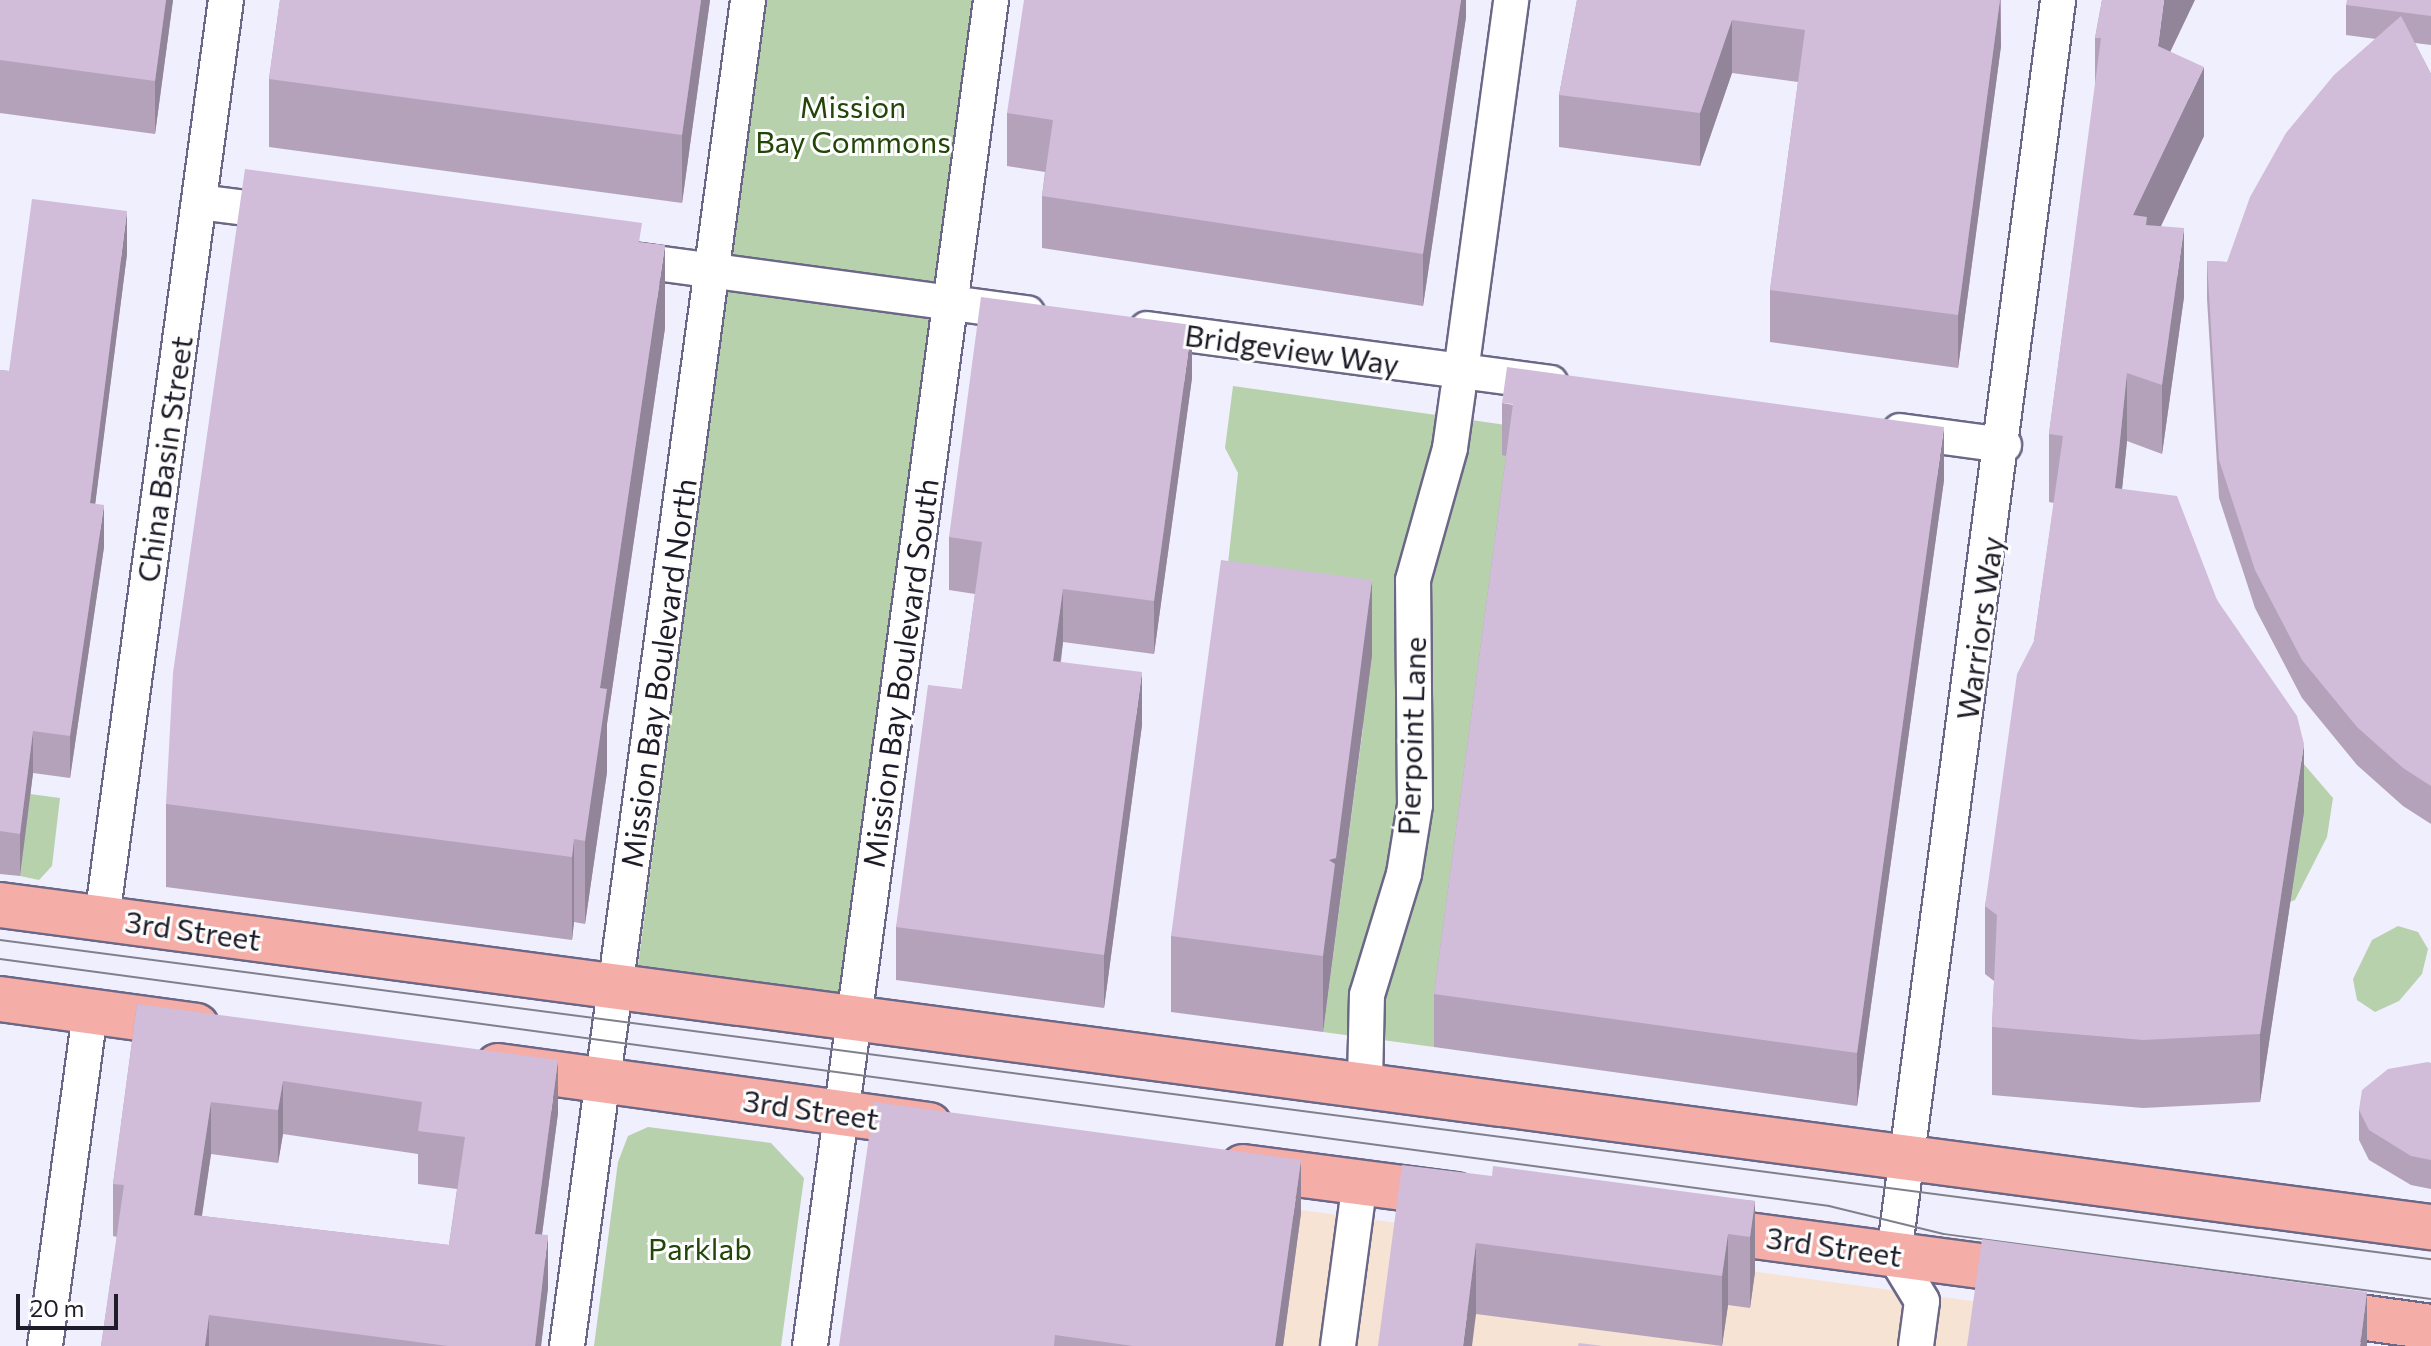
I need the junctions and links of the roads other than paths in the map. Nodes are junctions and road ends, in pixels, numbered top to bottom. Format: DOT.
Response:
graph roads {
  1 [pos="226,0"];
  2 [pos="748,0"];
  3 [pos="991,0"];
  4 [pos="1511,0"];
  5 [pos="2058,0"];
  6 [pos="199,202"];
  7 [pos="317,218"];
  8 [pos="586,254"];
  9 [pos="712,271"];
  10 [pos="951,303"];
  11 [pos="1063,318"];
  12 [pos="1109,324"];
  13 [pos="1463,357"];
  14 [pos="1586,388"];
  15 [pos="1458,391"];
  16 [pos="1868,427"];
  17 [pos="2004,445"];
  18 [pos="0,905"];
  19 [pos="102,918"];
  20 [pos="616,983"];
  21 [pos="0,999"];
  22 [pos="90,1012"];
  23 [pos="854,1014"];
  24 [pos="244,1032"];
  25 [pos="457,1061"];
  26 [pos="603,1080"];
  27 [pos="1365,1082"];
  28 [pos="841,1112"];
  29 [pos="964,1129"];
  30 [pos="1908,1155"];
  31 [pos="1202,1161"];
  32 [pos="1360,1182"];
  33 [pos="1499,1201"];
  34 [pos="1648,1221"];
  35 [pos="2431,1227"];
  36 [pos="1894,1255"];
  37 [pos="2083,1280"];
  38 [pos="2273,1306"];
  39 [pos="2431,1327"];
  40 [pos="45,1346"];
  41 [pos="567,1346"];
  42 [pos="810,1346"];
  43 [pos="1338,1346"];
  44 [pos="1916,1346"];
  1 -- 6 [label="street, China Basin Street"];
  2 -- 9 [label="street, Mission Bay Boulevard North"];
  3 -- 10 [label="street, Mission Bay Boulevard South"];
  4 -- 13 [label="street"];
  5 -- 17 [label="street, Warriors Way"];
  6 -- 7 [label="street"];
  6 -- 19 [label="street, China Basin Street"];
  8 -- 9 [label="street"];
  9 -- 10 [label="street"];
  9 -- 20 [label="street, Mission Bay Boulevard North"];
  10 -- 11 [label="street"];
  10 -- 23 [label="street, Mission Bay Boulevard South"];
  12 -- 14 [label="street, Bridgeview Way"];
  15 -- 27 [label="street, Pierpoint Lane"];
  16 -- 17 [label="street"];
  17 -- 30 [label="street, Warriors Way"];
  18 -- 19 [label="main road, 3rd Street"];
  19 -- 20 [label="main road, 3rd Street"];
  20 -- 23 [label="main road, 3rd Street"];
  20 -- 26 [label="street, Mission Bay Boulevard North"];
  21 -- 22 [label="main road"];
  22 -- 24 [label="main road"];
  22 -- 40 [label="street"];
  23 -- 27 [label="main road, 3rd Street"];
  23 -- 28 [label="street, Mission Bay Boulevard South"];
  25 -- 26 [label="main road, 3rd Street"];
  26 -- 28 [label="main road, 3rd Street"];
  26 -- 41 [label="street, Mission Bay Boulevard North"];
  27 -- 30 [label="main road, 3rd Street"];
  28 -- 29 [label="main road, 3rd Street"];
  28 -- 42 [label="street, Mission Bay Boulevard South"];
  30 -- 35 [label="main road, 3rd Street"];
  30 -- 36 [label="street, Warriors Way"];
  31 -- 32 [label="main road"];
  32 -- 33 [label="main road"];
  32 -- 43 [label="street"];
  34 -- 36 [label="main road, 3rd Street"];
  36 -- 37 [label="main road, 3rd Street"];
  36 -- 44 [label="street"];
  38 -- 39 [label="main road"];
}
